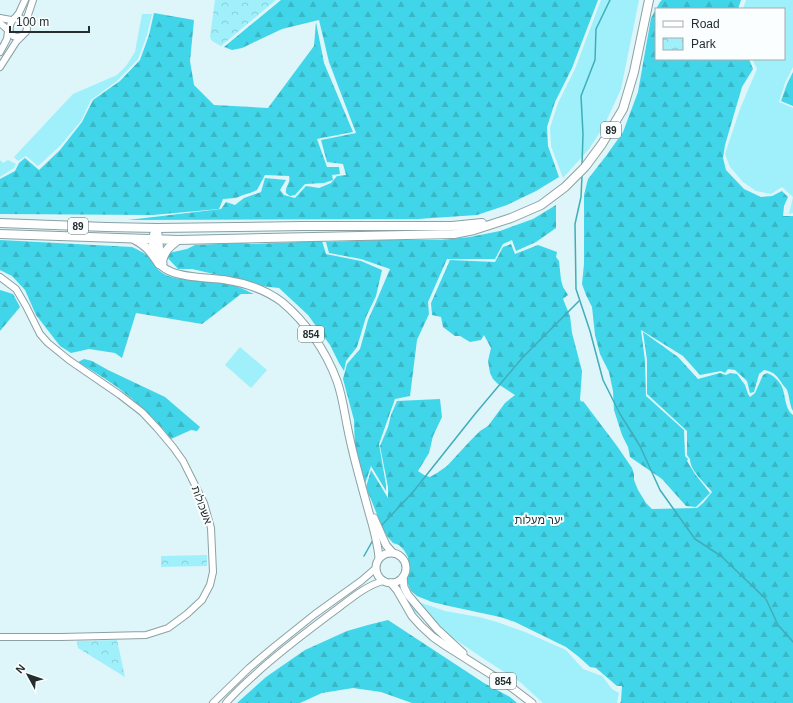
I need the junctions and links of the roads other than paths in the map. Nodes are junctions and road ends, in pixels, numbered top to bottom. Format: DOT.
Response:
graph roads {
  1 [pos="25,0"];
  2 [pos="34,0"];
  3 [pos="649,0"];
  4 [pos="0,18"];
  5 [pos="13,19"];
  6 [pos="0,23"];
  7 [pos="26,24"];
  8 [pos="8,31"];
  9 [pos="21,36"];
  10 [pos="0,52"];
  11 [pos="0,67"];
  12 [pos="511,218"];
  13 [pos="0,223"];
  14 [pos="157,228"];
  15 [pos="0,234"];
  16 [pos="133,239"];
  17 [pos="156,239"];
  18 [pos="178,240"];
  19 [pos="160,262"];
  20 [pos="0,277"];
  21 [pos="358,472"];
  22 [pos="392,552"];
  23 [pos="379,558"];
  24 [pos="376,568"];
  25 [pos="403,577"];
  26 [pos="384,581"];
  27 [pos="391,583"];
  28 [pos="0,637"];
  29 [pos="473,662"];
  30 [pos="213,703"];
  31 [pos="226,703"];
  32 [pos="532,703"];
  1 -- 5 [label="street"];
  2 -- 7 [label="street"];
  3 -- 12 [label="highway, 89"];
  4 -- 5 [label="street"];
  5 -- 7 [label="street"];
  5 -- 8 [label="street"];
  6 -- 8 [label="street"];
  7 -- 9 [label="street"];
  8 -- 9 [label="street"];
  8 -- 10 [label="street"];
  9 -- 11 [label="street"];
  12 -- 14 [label="highway, 89"];
  12 -- 18 [label="highway, 89"];
  13 -- 14 [label="highway, 89"];
  14 -- 17 [label="main road"];
  15 -- 16 [label="highway, 89"];
  16 -- 17 [label="highway, 89"];
  16 -- 19 [label="highway"];
  17 -- 18 [label="highway, 89"];
  17 -- 19 [label="main road"];
  18 -- 19 [label="highway"];
  19 -- 21 [label="main road, 854"];
  20 -- 28 [label="street, אשכולות"];
  21 -- 22 [label="main road, 854"];
  21 -- 23 [label="main road, 854"];
  22 -- 23 [label="main road"];
  22 -- 25 [label="main road, 854"];
  23 -- 24 [label="main road, 854"];
  24 -- 26 [label="main road"];
  24 -- 30 [label="street"];
  25 -- 27 [label="main road"];
  25 -- 29 [label="main road, 854"];
  26 -- 27 [label="main road"];
  26 -- 31 [label="street"];
  27 -- 29 [label="main road, 854"];
  29 -- 32 [label="main road, 854"];
}
